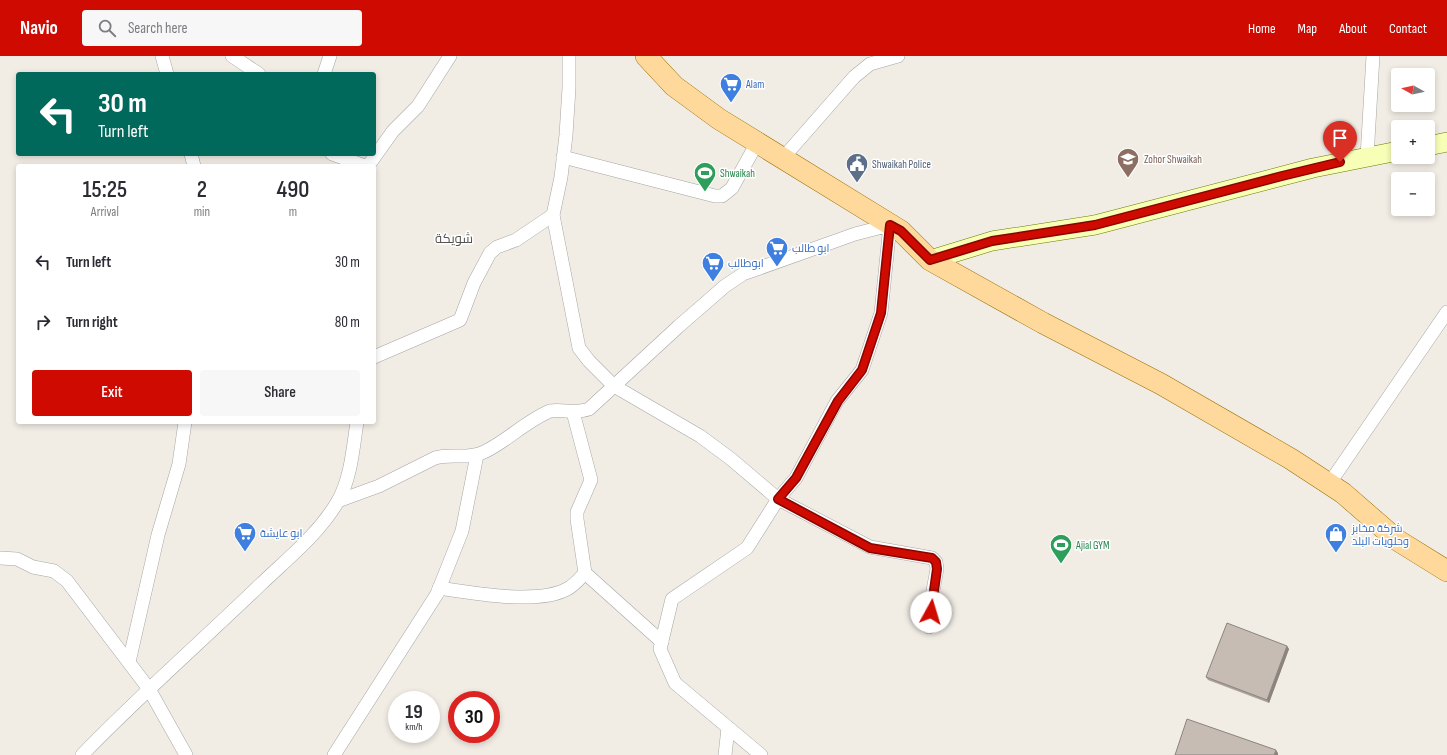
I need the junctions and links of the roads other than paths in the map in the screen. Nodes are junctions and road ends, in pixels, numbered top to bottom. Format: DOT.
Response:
graph roads {
  1 [pos="162,56"];
  2 [pos="232,56"];
  3 [pos="330,56"];
  4 [pos="450,56"];
  5 [pos="569,56"];
  6 [pos="646,56"];
  7 [pos="898,56"];
  8 [pos="1373,56"];
  9 [pos="166,72"];
  10 [pos="256,72"];
  11 [pos="325,72"];
  12 [pos="757,142"];
  13 [pos="1447,142"];
  14 [pos="1435,145"];
  15 [pos="1391,152"];
  16 [pos="376,154"];
  17 [pos="338,156"];
  18 [pos="1367,156"];
  19 [pos="563,157"];
  20 [pos="783,158"];
  21 [pos="361,164"];
  22 [pos="553,215"];
  23 [pos="890,225"];
  24 [pos="930,260"];
  25 [pos="1447,312"];
  26 [pos="376,356"];
  27 [pos="614,386"];
  28 [pos="573,412"];
  29 [pos="185,424"];
  30 [pos="357,424"];
  31 [pos="477,455"];
  32 [pos="1330,484"];
  33 [pos="778,499"];
  34 [pos="338,501"];
  35 [pos="0,558"];
  36 [pos="1447,571"];
  37 [pos="585,573"];
  38 [pos="439,588"];
  39 [pos="929,627"];
  40 [pos="662,642"];
  41 [pos="129,662"];
  42 [pos="149,689"];
  43 [pos="728,728"];
  44 [pos="82,755"];
  45 [pos="186,755"];
  46 [pos="334,755"];
  47 [pos="725,755"];
  48 [pos="761,755"];
  1 -- 9 [label="street"];
  2 -- 10 [label="street"];
  3 -- 11 [label="street"];
  4 -- 16 [label="street"];
  5 -- 19 [label="street"];
  6 -- 12 [label="main road"];
  7 -- 20 [label="street"];
  8 -- 18 [label="street"];
  12 -- 19 [label="street"];
  12 -- 20 [label="main road"];
  13 -- 14 [label="street"];
  15 -- 18 [label="street"];
  17 -- 21 [label="street"];
  18 -- 24 [label="street"];
  19 -- 22 [label="street"];
  20 -- 23 [label="main road"];
  22 -- 26 [label="street"];
  22 -- 27 [label="street"];
  23 -- 24 [label="main road"];
  23 -- 27 [label="street"];
  23 -- 33 [label="street"];
  24 -- 32 [label="main road"];
  25 -- 32 [label="street"];
  27 -- 28 [label="street"];
  27 -- 33 [label="street"];
  28 -- 31 [label="street"];
  28 -- 37 [label="street"];
  29 -- 41 [label="street"];
  30 -- 34 [label="street"];
  31 -- 34 [label="street"];
  31 -- 38 [label="street"];
  32 -- 36 [label="main road"];
  33 -- 39 [label="street"];
  33 -- 40 [label="street"];
  34 -- 42 [label="street"];
  35 -- 41 [label="street"];
  37 -- 38 [label="street"];
  37 -- 40 [label="street"];
  38 -- 46 [label="street"];
  40 -- 43 [label="street"];
  41 -- 42 [label="street"];
  42 -- 44 [label="street"];
  42 -- 45 [label="street"];
  43 -- 47 [label="street"];
  43 -- 48 [label="street"];
}
